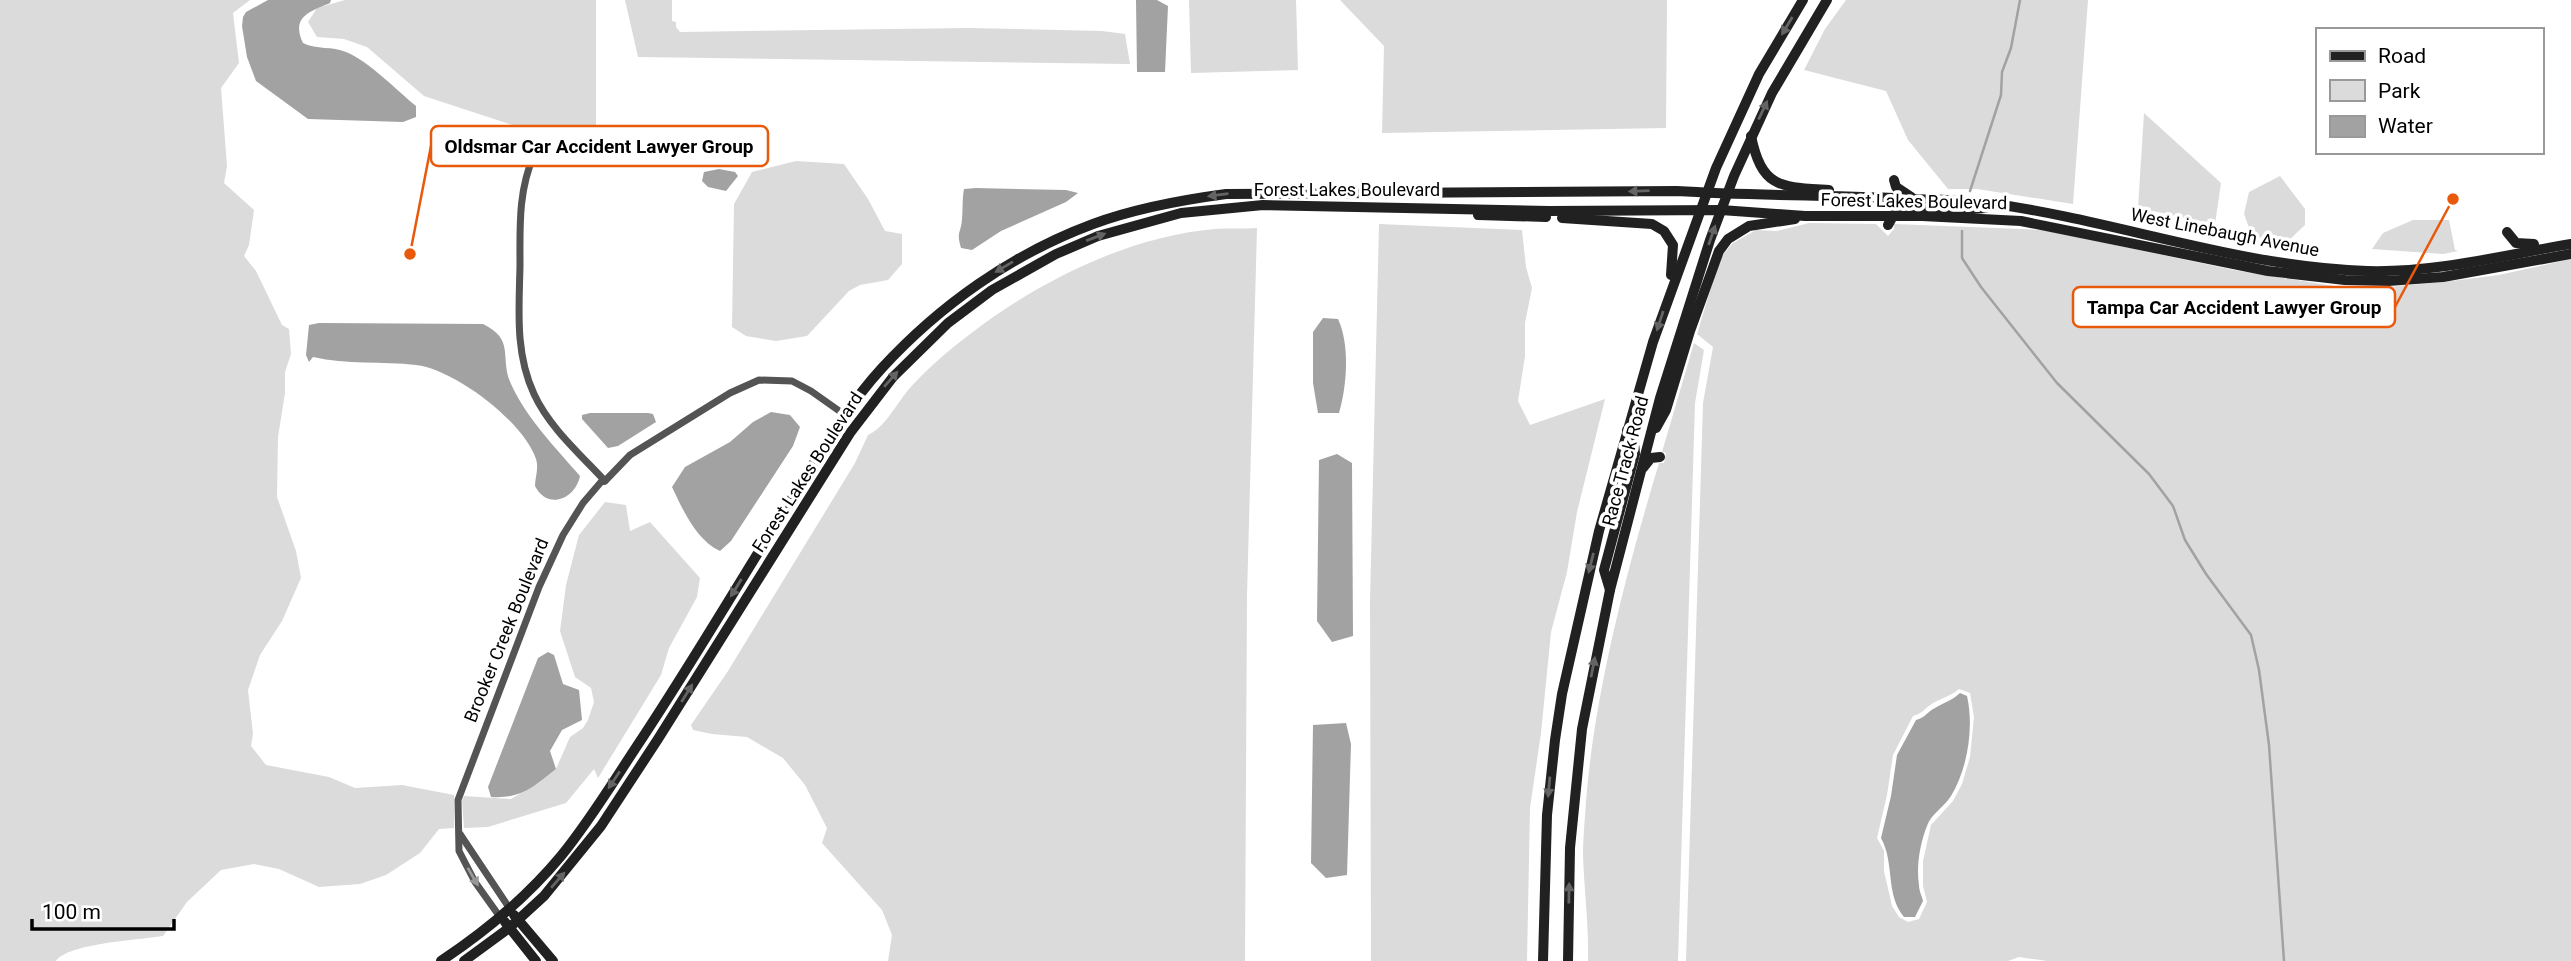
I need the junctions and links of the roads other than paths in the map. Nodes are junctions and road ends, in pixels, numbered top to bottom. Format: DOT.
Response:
graph roads {
  1 [pos="1804,0"];
  2 [pos="1827,0"];
  3 [pos="1751,136"];
  4 [pos="534,155"];
  5 [pos="1894,180"];
  6 [pos="1707,192"];
  7 [pos="1726,195"];
  8 [pos="1880,197"];
  9 [pos="1917,199"];
  10 [pos="1998,205"];
  11 [pos="1402,207"];
  12 [pos="1701,211"];
  13 [pos="1721,211"];
  14 [pos="1805,216"];
  15 [pos="1889,223"];
  16 [pos="2507,232"];
  17 [pos="2571,237"];
  18 [pos="2571,249"];
  19 [pos="2500,262"];
  20 [pos="1668,295"];
  21 [pos="845,415"];
  22 [pos="1627,430"];
  23 [pos="1650,435"];
  24 [pos="1660,457"];
  25 [pos="1640,473"];
  26 [pos="605,481"];
  27 [pos="1611,590"];
  28 [pos="460,833"];
  29 [pos="505,913"];
  30 [pos="514,924"];
  31 [pos="441,961"];
  32 [pos="464,961"];
  33 [pos="536,961"];
  34 [pos="553,961"];
  35 [pos="1543,961"];
  36 [pos="1568,961"];
  1 -- 6 [label="main road, Race Track Road, one-way"];
  3 -- 2 [label="main road, Race Track Road, one-way"];
  3 -- 7 [label="main road, Race Track Road"];
  3 -- 8 [label="main road"];
  4 -- 26 [label="street"];
  5 -- 9 [label="main road"];
  6 -- 7 [label="main road, Forest Lakes Boulevard"];
  6 -- 12 [label="main road, Race Track Road"];
  6 -- 21 [label="main road, Forest Lakes Boulevard, one-way"];
  7 -- 8 [label="main road, Forest Lakes Boulevard"];
  7 -- 13 [label="main road, Race Track Road"];
  8 -- 9 [label="main road, Forest Lakes Boulevard"];
  9 -- 10 [label="main road, Forest Lakes Boulevard"];
  10 -- 15 [label="main road"];
  10 -- 19 [label="main road, West Linebaugh Avenue"];
  11 -- 12 [label="main road, Forest Lakes Boulevard"];
  11 -- 20 [label="main road"];
  30 -- 11 [label="main road, Forest Lakes Boulevard, one-way"];
  12 -- 13 [label="main road, Forest Lakes Boulevard"];
  12 -- 20 [label="main road, Race Track Road"];
  13 -- 14 [label="main road, Forest Lakes Boulevard"];
  23 -- 13 [label="main road, Race Track Road, one-way"];
  14 -- 15 [label="main road, Forest Lakes Boulevard"];
  14 -- 23 [label="main road"];
  15 -- 19 [label="main road, Forest Lakes Boulevard"];
  16 -- 17 [label="main road"];
  18 -- 19 [label="main road, Forest Lakes Boulevard"];
  20 -- 22 [label="main road, Race Track Road, one-way"];
  21 -- 26 [label="street, Brooker Creek Boulevard"];
  21 -- 29 [label="main road, Forest Lakes Boulevard, one-way"];
  22 -- 27 [label="main road"];
  22 -- 35 [label="main road, Race Track Road, one-way"];
  23 -- 25 [label="main road, Race Track Road"];
  24 -- 25 [label="main road"];
  25 -- 27 [label="main road, Race Track Road"];
  26 -- 28 [label="street, Brooker Creek Boulevard"];
  36 -- 27 [label="main road, Race Track Road, one-way"];
  28 -- 29 [label="street, Brooker Creek Boulevard"];
  28 -- 29 [label="street, Brooker Creek Boulevard, one-way"];
  29 -- 30 [label="main road, Brooker Creek Boulevard"];
  29 -- 31 [label="main road, Forest Lakes Boulevard"];
  30 -- 32 [label="main road, Forest Lakes Boulevard"];
  30 -- 33 [label="main road, Brooker Creek Boulevard"];
  30 -- 34 [label="main road, Brooker Creek Boulevard"];
}
